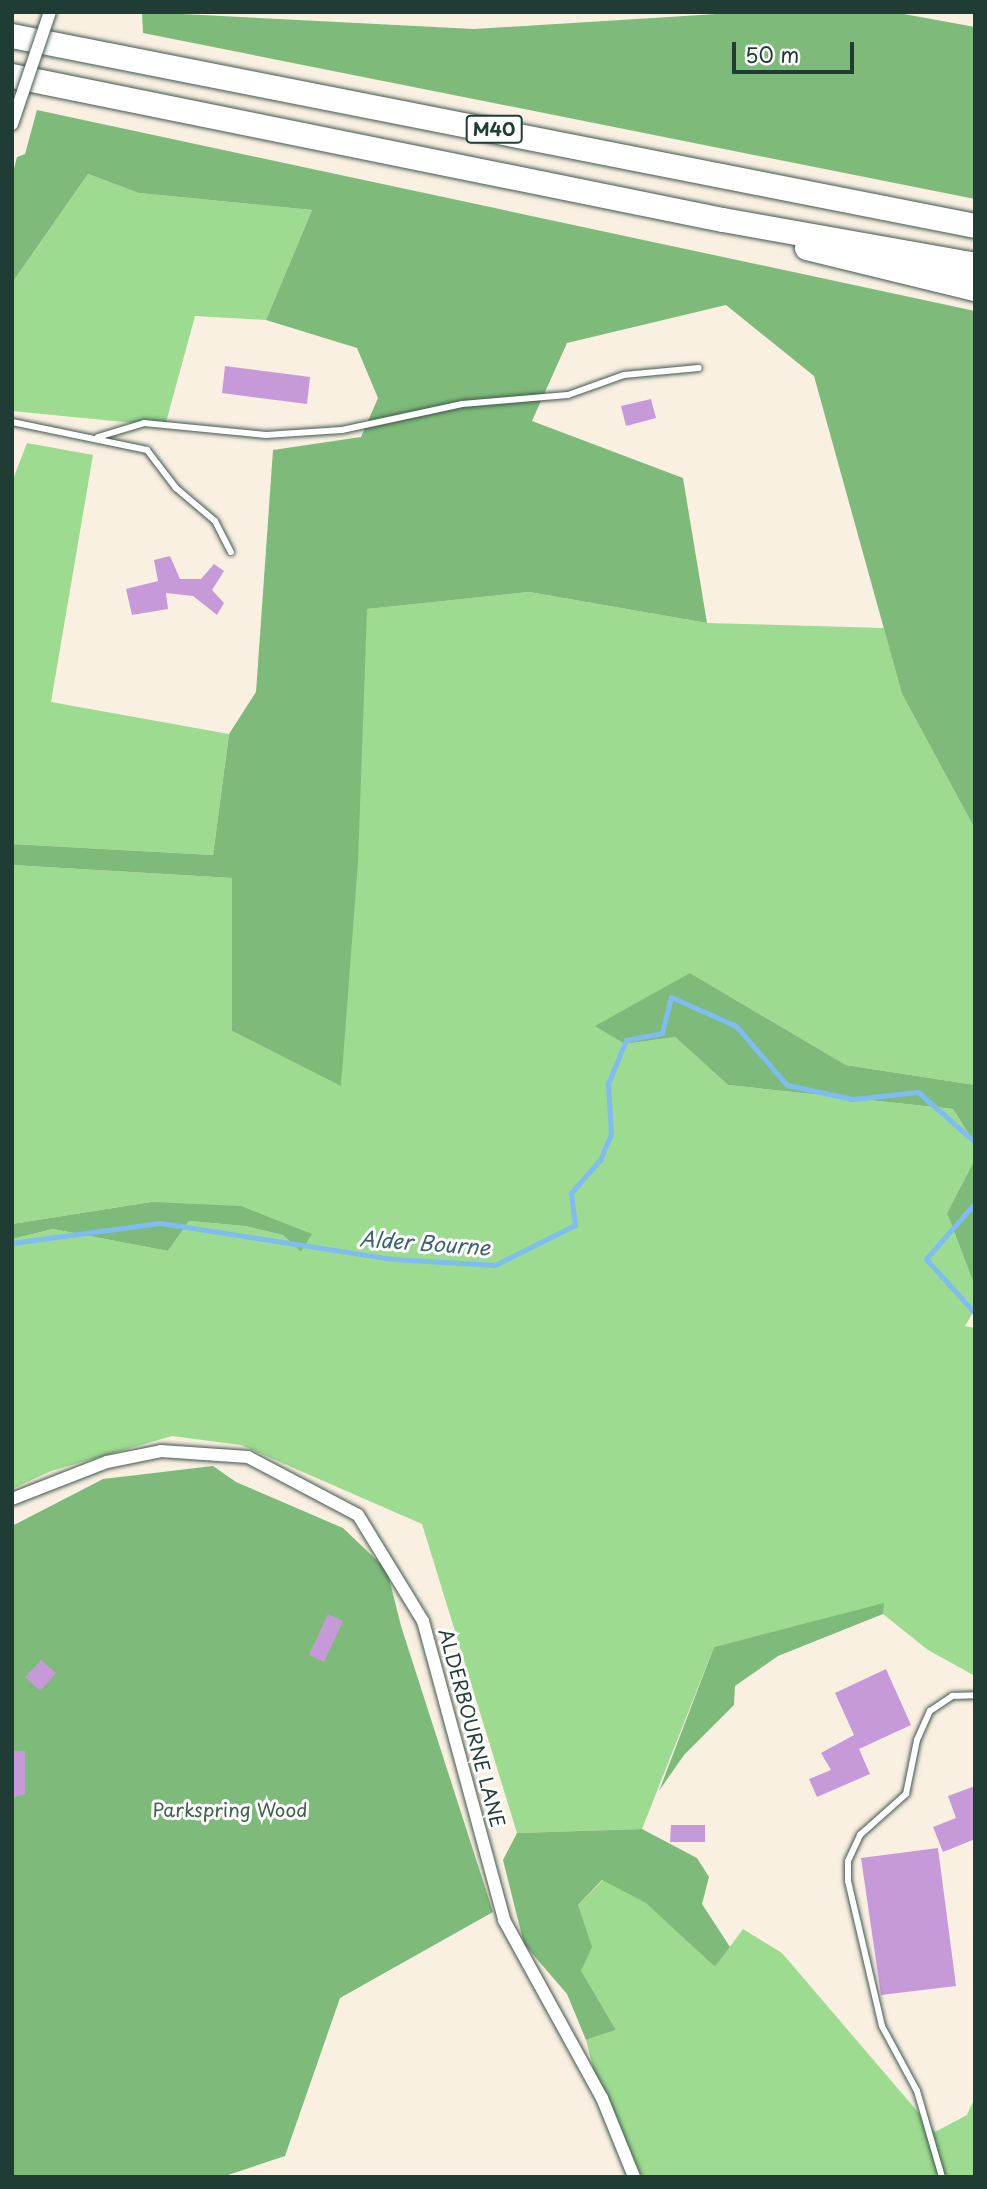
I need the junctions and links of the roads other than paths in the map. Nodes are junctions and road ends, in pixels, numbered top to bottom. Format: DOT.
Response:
graph roads {
  1 [pos="50,12"];
  2 [pos="12,36"];
  3 [pos="12,76"];
  4 [pos="12,124"];
  5 [pos="723,220"];
  6 [pos="975,226"];
  7 [pos="975,265"];
  8 [pos="975,289"];
  9 [pos="699,368"];
  10 [pos="12,422"];
  11 [pos="98,437"];
  12 [pos="231,552"];
  13 [pos="12,1499"];
  14 [pos="975,1695"];
  15 [pos="634,2177"];
  16 [pos="942,2177"];
  1 -- 4 [label="street, bridge"];
  2 -- 6 [label="highway, M40"];
  3 -- 5 [label="highway, M40"];
  5 -- 7 [label="highway, M40"];
  5 -- 8 [label="highway, M40"];
  9 -- 11 [label="lane"];
  10 -- 11 [label="lane"];
  11 -- 12 [label="lane"];
  13 -- 15 [label="street, ALDERBOURNE LANE"];
  14 -- 16 [label="lane"];
}
